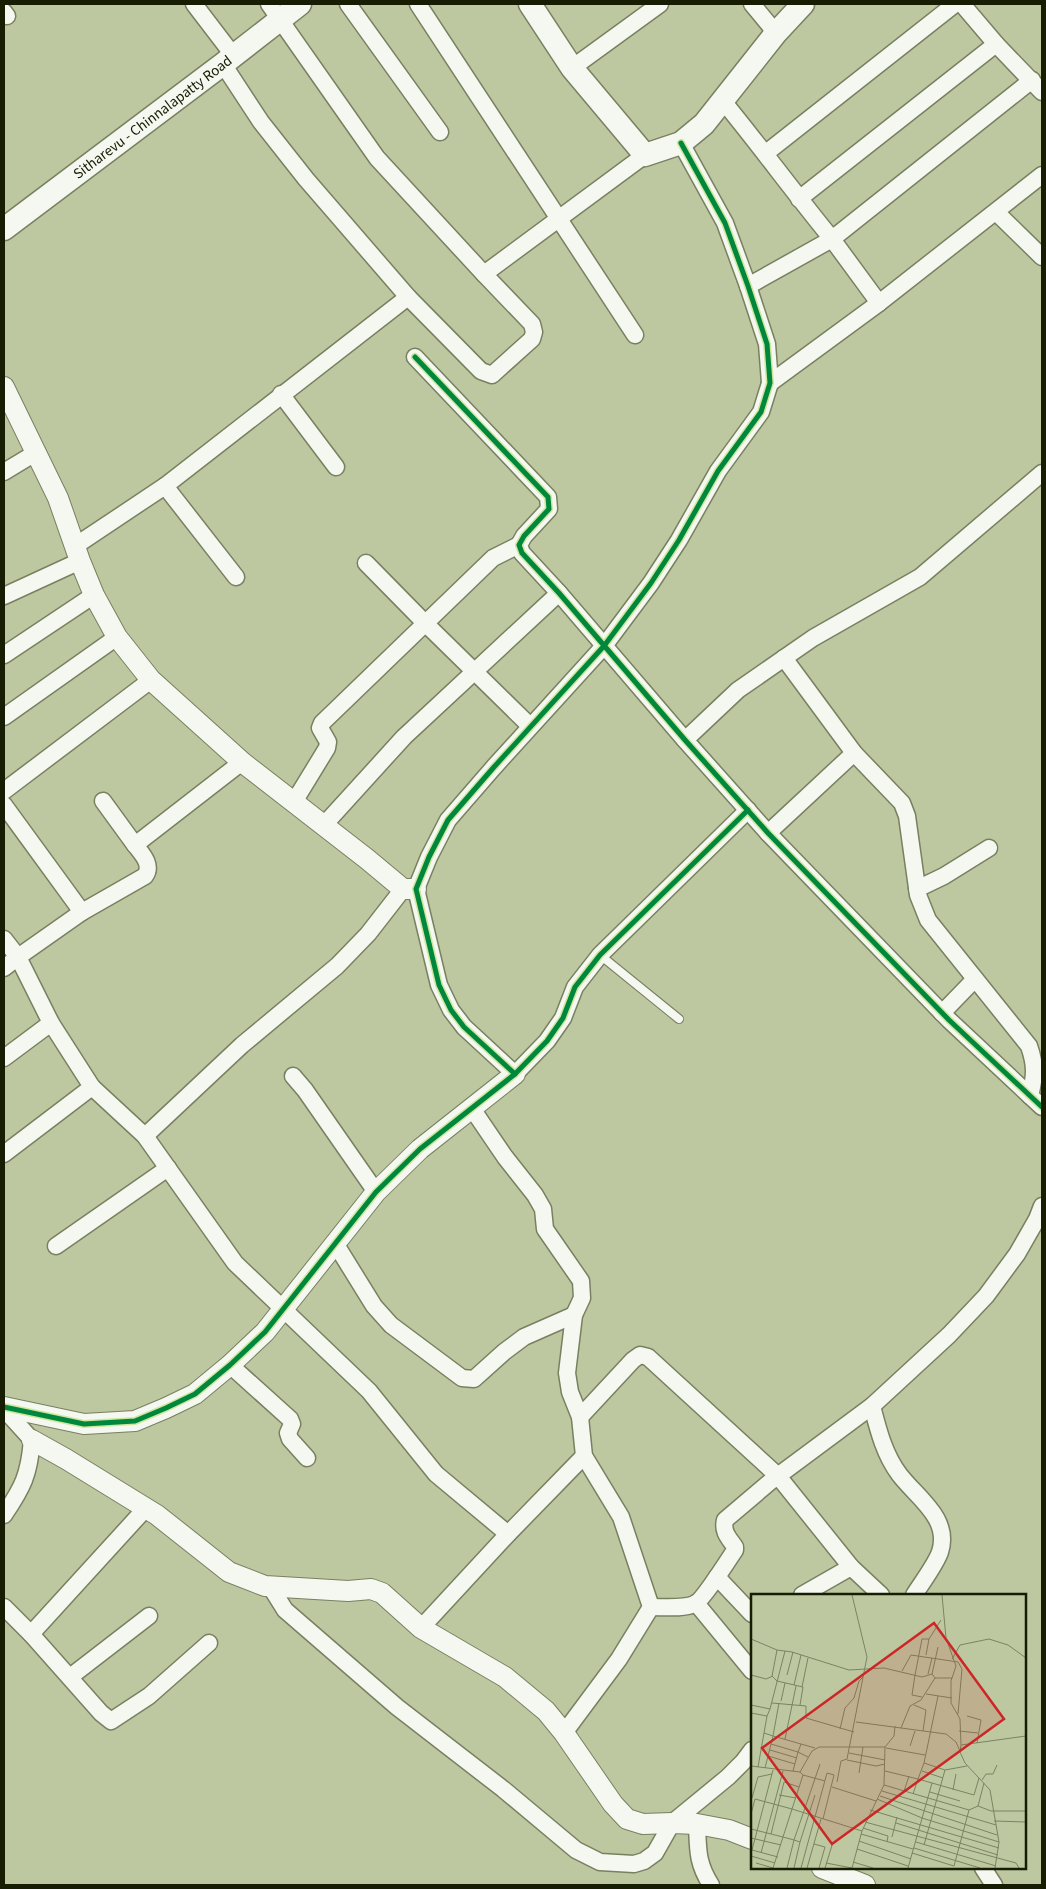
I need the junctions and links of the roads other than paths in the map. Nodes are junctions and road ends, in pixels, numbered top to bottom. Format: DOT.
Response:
graph roads {
  1 [pos="194,4"];
  2 [pos="300,4"];
  3 [pos="348,4"];
  4 [pos="418,4"];
  5 [pos="530,4"];
  6 [pos="660,4"];
  7 [pos="752,4"];
  8 [pos="803,4"];
  9 [pos="955,4"];
  10 [pos="962,4"];
  11 [pos="275,11"];
  12 [pos="776,32"];
  13 [pos="996,44"];
  14 [pos="228,60"];
  15 [pos="572,68"];
  16 [pos="1037,86"];
  17 [pos="723,101"];
  18 [pos="440,132"];
  19 [pos="682,143"];
  20 [pos="766,153"];
  21 [pos="645,155"];
  22 [pos="1042,175"];
  23 [pos="799,199"];
  24 [pos="996,212"];
  25 [pos="559,220"];
  26 [pos="4,229"];
  27 [pos="832,239"];
  28 [pos="1042,257"];
  29 [pos="484,274"];
  30 [pos="748,286"];
  31 [pos="408,297"];
  32 [pos="879,303"];
  33 [pos="635,335"];
  34 [pos="415,357"];
  35 [pos="770,383"];
  36 [pos="4,386"];
  37 [pos="281,394"];
  38 [pos="37,452"];
  39 [pos="336,466"];
  40 [pos="4,472"];
  41 [pos="1042,473"];
  42 [pos="165,486"];
  43 [pos="519,545"];
  44 [pos="78,554"];
  45 [pos="366,563"];
  46 [pos="236,577"];
  47 [pos="559,593"];
  48 [pos="94,595"];
  49 [pos="4,596"];
  50 [pos="425,623"];
  51 [pos="117,637"];
  52 [pos="604,646"];
  53 [pos="4,655"];
  54 [pos="784,658"];
  55 [pos="474,671"];
  56 [pos="151,680"];
  57 [pos="4,717"];
  58 [pos="530,726"];
  59 [pos="685,740"];
  60 [pos="854,753"];
  61 [pos="242,762"];
  62 [pos="4,791"];
  63 [pos="103,801"];
  64 [pos="294,802"];
  65 [pos="4,805"];
  66 [pos="748,810"];
  67 [pos="324,825"];
  68 [pos="768,833"];
  69 [pos="135,845"];
  70 [pos="989,848"];
  71 [pos="410,889"];
  72 [pos="917,889"];
  73 [pos="82,912"];
  74 [pos="4,939"];
  75 [pos="600,955"];
  76 [pos="18,958"];
  77 [pos="4,968"];
  78 [pos="975,979"];
  79 [pos="942,1013"];
  80 [pos="679,1019"];
  81 [pos="51,1024"];
  82 [pos="4,1058"];
  83 [pos="515,1074"];
  84 [pos="294,1076"];
  85 [pos="92,1087"];
  86 [pos="1030,1096"];
  87 [pos="472,1107"];
  88 [pos="1042,1107"];
  89 [pos="145,1136"];
  90 [pos="4,1154"];
  91 [pos="168,1168"];
  92 [pos="376,1192"];
  93 [pos="1042,1206"];
  94 [pos="335,1243"];
  95 [pos="56,1246"];
  96 [pos="282,1309"];
  97 [pos="574,1315"];
  98 [pos="230,1365"];
  99 [pos="872,1406"];
  100 [pos="4,1408"];
  101 [pos="580,1417"];
  102 [pos="32,1440"];
  103 [pos="584,1456"];
  104 [pos="307,1458"];
  105 [pos="778,1476"];
  106 [pos="146,1508"];
  107 [pos="4,1515"];
  108 [pos="508,1534"];
  109 [pos="851,1567"];
  110 [pos="717,1577"];
  111 [pos="270,1586"];
  112 [pos="803,1594"];
  113 [pos="880,1594"];
  114 [pos="915,1594"];
  115 [pos="696,1603"];
  116 [pos="4,1607"];
  117 [pos="652,1608"];
  118 [pos="751,1613"];
  119 [pos="149,1616"];
  120 [pos="421,1628"];
  121 [pos="32,1634"];
  122 [pos="209,1643"];
  123 [pos="751,1670"];
  124 [pos="70,1677"];
  125 [pos="564,1733"];
  126 [pos="751,1751"];
  127 [pos="672,1823"];
  128 [pos="697,1824"];
  129 [pos="751,1839"];
  130 [pos="825,1869"];
  131 [pos="984,1869"];
  132 [pos="711,1885"];
  133 [pos="865,1885"];
  134 [pos="994,1885"];
  1 -- 14 [label="street"];
  2 -- 11 [label="main road, Sitharevu - Chinnalapatty Road"];
  3 -- 18 [label="street"];
  4 -- 25 [label="street"];
  5 -- 15 [label="main road"];
  6 -- 15 [label="street"];
  7 -- 12 [label="street"];
  8 -- 12 [label="main road"];
  9 -- 20 [label="street"];
  10 -- 13 [label="street"];
  11 -- 14 [label="main road, Sitharevu - Chinnalapatty Road"];
  11 -- 29 [label="street"];
  12 -- 17 [label="main road"];
  13 -- 16 [label="street"];
  13 -- 23 [label="street"];
  14 -- 26 [label="main road, Sitharevu - Chinnalapatty Road"];
  14 -- 31 [label="street"];
  15 -- 21 [label="main road"];
  16 -- 27 [label="street"];
  17 -- 19 [label="main road"];
  17 -- 20 [label="street"];
  19 -- 21 [label="main road"];
  19 -- 30 [label="street"];
  20 -- 23 [label="street"];
  21 -- 25 [label="street"];
  22 -- 24 [label="street"];
  23 -- 27 [label="street"];
  24 -- 28 [label="street"];
  24 -- 32 [label="street"];
  25 -- 29 [label="street"];
  25 -- 33 [label="street"];
  27 -- 30 [label="street"];
  27 -- 32 [label="street"];
  29 -- 31 [label="street"];
  30 -- 35 [label="street"];
  31 -- 37 [label="street"];
  32 -- 35 [label="street"];
  34 -- 43 [label="street"];
  35 -- 52 [label="street"];
  36 -- 38 [label="street"];
  37 -- 39 [label="street"];
  37 -- 42 [label="street"];
  38 -- 40 [label="street"];
  38 -- 44 [label="street"];
  41 -- 54 [label="street"];
  42 -- 44 [label="street"];
  42 -- 46 [label="street"];
  43 -- 47 [label="street"];
  43 -- 50 [label="street"];
  44 -- 48 [label="street"];
  44 -- 49 [label="street"];
  45 -- 50 [label="street"];
  47 -- 52 [label="street"];
  47 -- 55 [label="street"];
  48 -- 51 [label="street"];
  48 -- 53 [label="street"];
  50 -- 55 [label="street"];
  50 -- 64 [label="street"];
  51 -- 56 [label="street"];
  51 -- 57 [label="street"];
  52 -- 58 [label="street"];
  52 -- 59 [label="street"];
  54 -- 59 [label="street"];
  54 -- 60 [label="street"];
  55 -- 58 [label="street"];
  55 -- 67 [label="street"];
  56 -- 61 [label="street"];
  56 -- 62 [label="street"];
  58 -- 71 [label="street"];
  59 -- 66 [label="street"];
  60 -- 68 [label="street"];
  60 -- 72 [label="street"];
  61 -- 64 [label="street"];
  61 -- 69 [label="street"];
  63 -- 69 [label="street"];
  64 -- 67 [label="street"];
  65 -- 73 [label="street"];
  66 -- 68 [label="street"];
  66 -- 75 [label="street"];
  67 -- 71 [label="street"];
  68 -- 79 [label="street"];
  69 -- 73 [label="street"];
  70 -- 72 [label="street"];
  71 -- 83 [label="street"];
  71 -- 89 [label="street"];
  72 -- 78 [label="street"];
  73 -- 76 [label="street"];
  74 -- 76 [label="street"];
  75 -- 80 [label="lane"];
  75 -- 83 [label="street"];
  76 -- 77 [label="street"];
  76 -- 81 [label="street"];
  78 -- 79 [label="street"];
  78 -- 86 [label="street"];
  79 -- 86 [label="street"];
  81 -- 82 [label="street"];
  81 -- 85 [label="street"];
  83 -- 87 [label="street"];
  84 -- 92 [label="street"];
  85 -- 89 [label="street"];
  85 -- 90 [label="street"];
  86 -- 88 [label="street"];
  87 -- 92 [label="street"];
  87 -- 97 [label="street"];
  89 -- 91 [label="street"];
  91 -- 95 [label="street"];
  91 -- 96 [label="street"];
  92 -- 94 [label="street"];
  93 -- 99 [label="street"];
  94 -- 96 [label="street"];
  94 -- 97 [label="street"];
  96 -- 98 [label="street"];
  96 -- 108 [label="street"];
  97 -- 101 [label="street"];
  98 -- 100 [label="street"];
  98 -- 104 [label="street"];
  99 -- 105 [label="street"];
  99 -- 114 [label="street"];
  100 -- 102 [label="street"];
  101 -- 103 [label="street"];
  101 -- 105 [label="street"];
  102 -- 106 [label="street"];
  102 -- 107 [label="street"];
  103 -- 108 [label="street"];
  103 -- 117 [label="street"];
  105 -- 109 [label="street"];
  105 -- 110 [label="street"];
  106 -- 111 [label="street"];
  106 -- 121 [label="street"];
  108 -- 120 [label="street"];
  109 -- 112 [label="street"];
  109 -- 113 [label="street"];
  110 -- 115 [label="street"];
  110 -- 118 [label="street"];
  111 -- 120 [label="street"];
  111 -- 127 [label="street"];
  115 -- 117 [label="street"];
  115 -- 123 [label="street"];
  116 -- 121 [label="street"];
  117 -- 125 [label="street"];
  119 -- 124 [label="street"];
  120 -- 125 [label="street"];
  121 -- 124 [label="street"];
  122 -- 124 [label="street"];
  125 -- 127 [label="street"];
  126 -- 127 [label="street"];
  127 -- 128 [label="street"];
  128 -- 129 [label="street"];
  128 -- 132 [label="street"];
  130 -- 133 [label="street"];
  131 -- 134 [label="street"];
}
